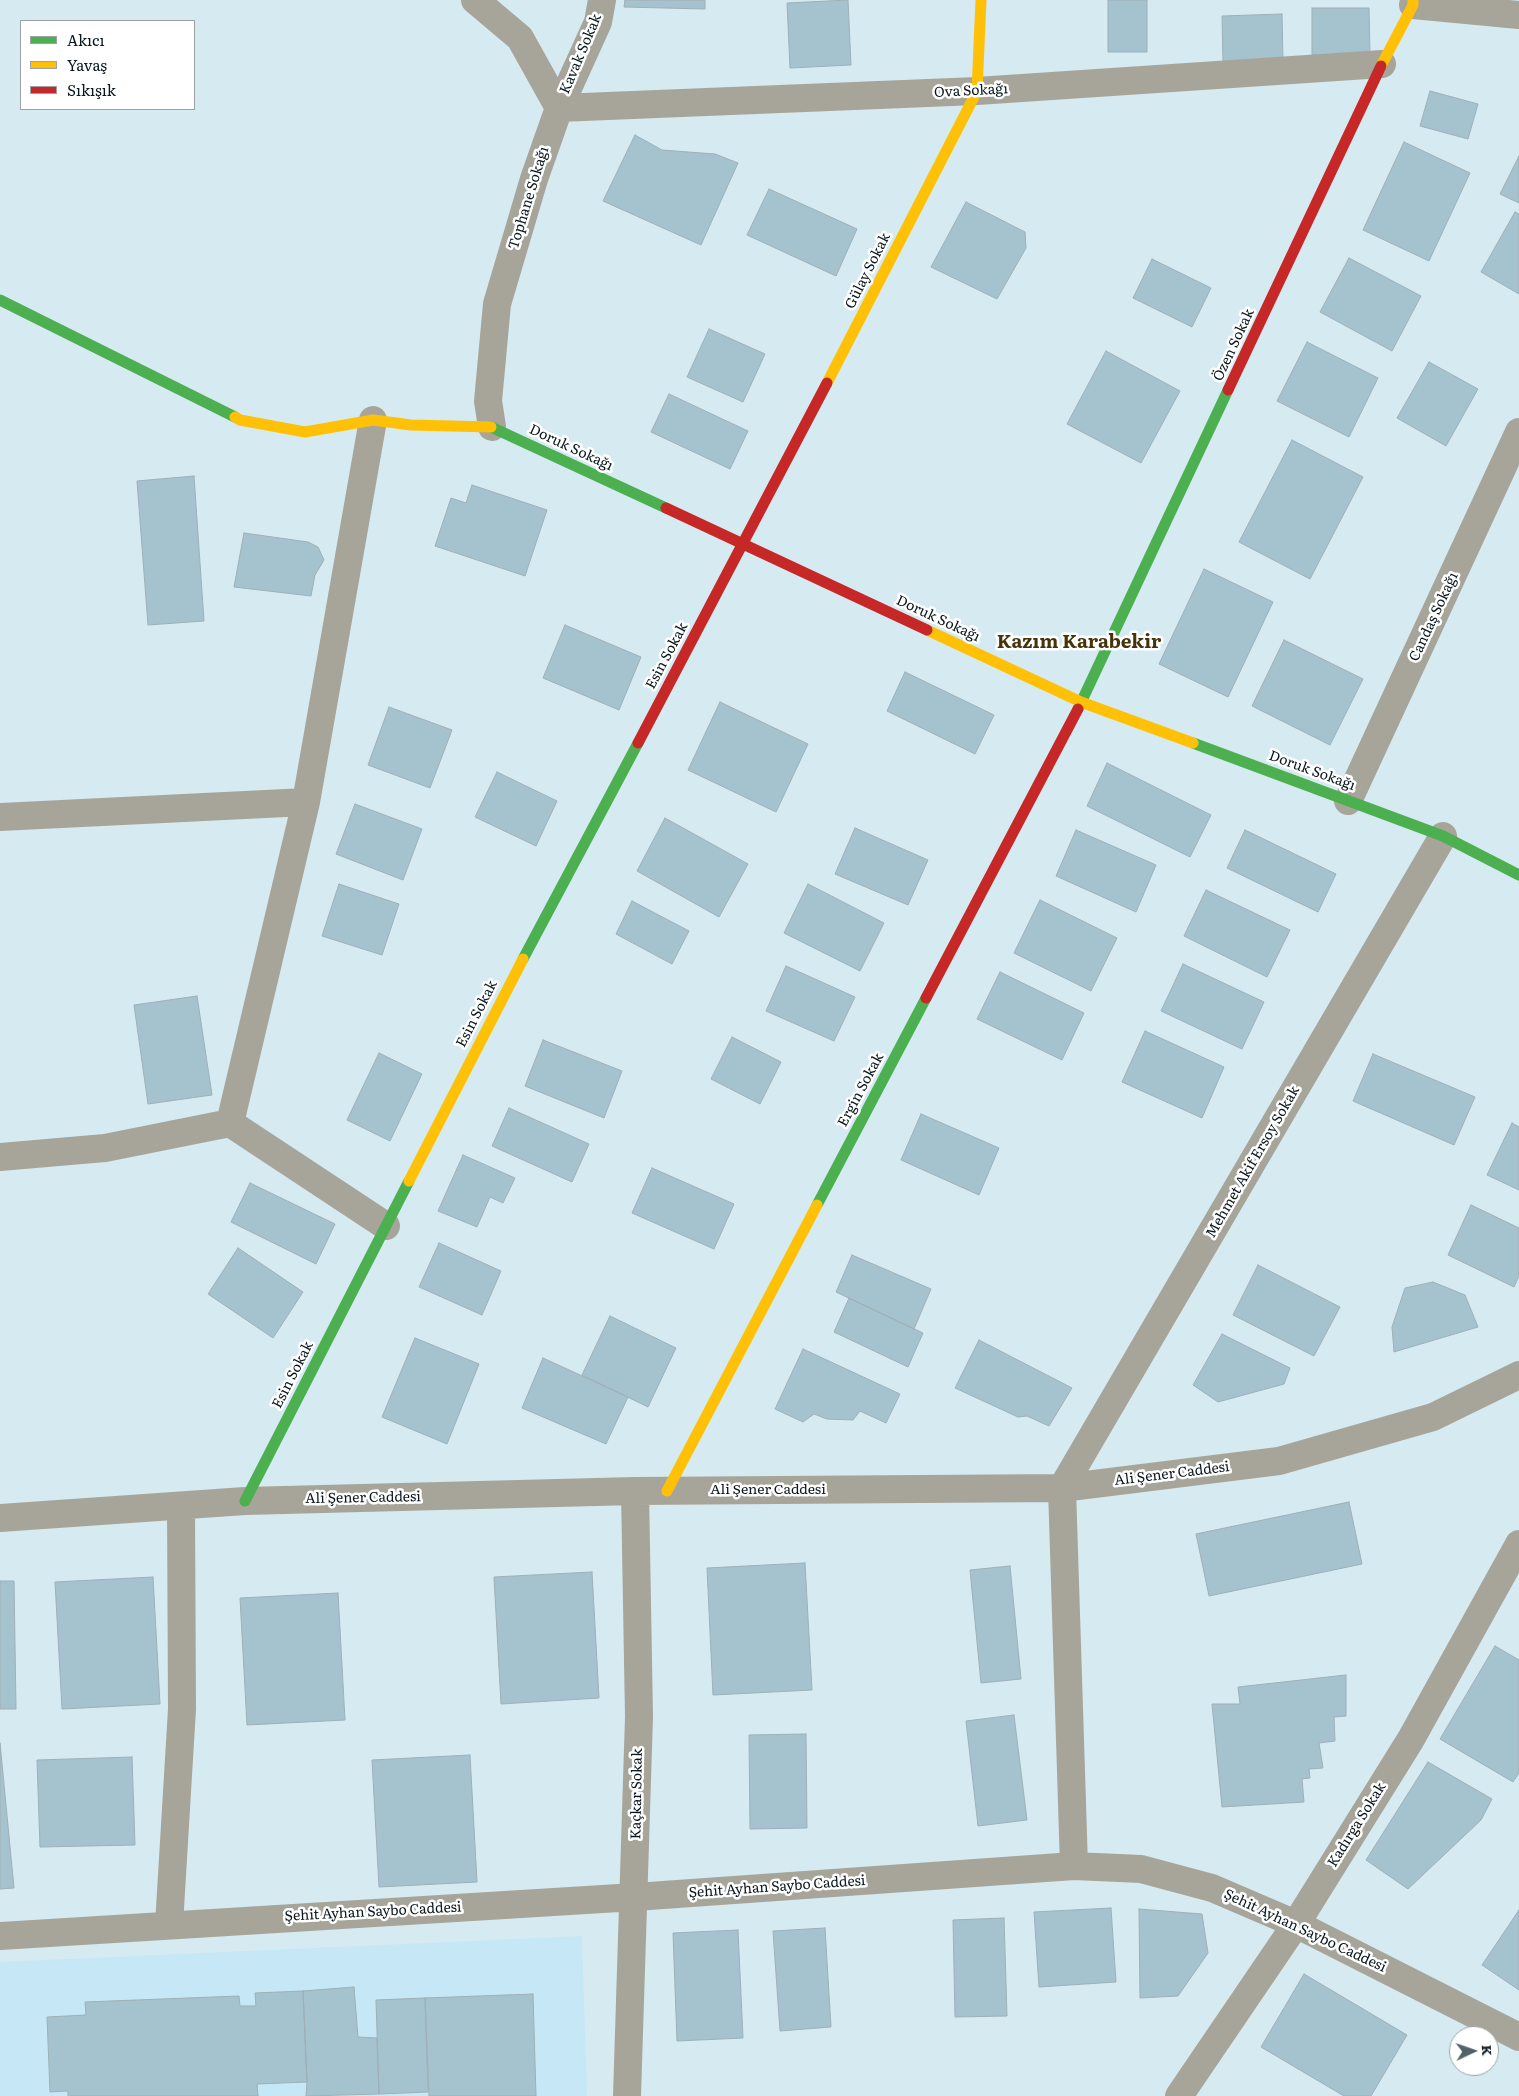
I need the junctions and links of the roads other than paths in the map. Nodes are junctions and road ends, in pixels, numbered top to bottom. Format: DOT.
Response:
graph roads {
  1 [pos="475,0"];
  2 [pos="602,0"];
  3 [pos="981,0"];
  4 [pos="1413,3"];
  5 [pos="1519,15"];
  6 [pos="1382,64"];
  7 [pos="977,92"];
  8 [pos="559,108"];
  9 [pos="0,300"];
  10 [pos="373,420"];
  11 [pos="492,427"];
  12 [pos="1519,432"];
  13 [pos="744,545"];
  14 [pos="1081,702"];
  15 [pos="1348,801"];
  16 [pos="306,802"];
  17 [pos="0,817"];
  18 [pos="1443,836"];
  19 [pos="1519,875"];
  20 [pos="230,1123"];
  21 [pos="0,1157"];
  22 [pos="386,1226"];
  23 [pos="1519,1375"];
  24 [pos="1062,1488"];
  25 [pos="635,1491"];
  26 [pos="667,1491"];
  27 [pos="245,1501"];
  28 [pos="181,1507"];
  29 [pos="0,1518"];
  30 [pos="1519,1544"];
  31 [pos="1074,1866"];
  32 [pos="635,1897"];
  33 [pos="1296,1924"];
  34 [pos="169,1925"];
  35 [pos="0,1936"];
  36 [pos="1519,2037"];
  37 [pos="627,2096"];
  38 [pos="1179,2096"];
  1 -- 8 [label="street"];
  2 -- 8 [label="street, Kavak Sokak"];
  3 -- 7 [label="street, Gülay Sokak"];
  4 -- 5 [label="street"];
  4 -- 6 [label="street, Özen Sokak"];
  6 -- 7 [label="street, Ova Sokağı"];
  6 -- 14 [label="street, Özen Sokak"];
  7 -- 8 [label="street, Ova Sokağı"];
  7 -- 13 [label="street, Gülay Sokak"];
  8 -- 11 [label="street, Tophane Sokağı"];
  9 -- 10 [label="street"];
  10 -- 11 [label="street"];
  10 -- 16 [label="street"];
  11 -- 13 [label="street, Doruk Sokağı"];
  12 -- 15 [label="street, Candaş Sokağı"];
  13 -- 14 [label="street, Doruk Sokağı"];
  13 -- 22 [label="street, Esin Sokak"];
  14 -- 15 [label="street, Doruk Sokağı"];
  14 -- 26 [label="street, Ergin Sokak"];
  15 -- 18 [label="street, Doruk Sokağı"];
  16 -- 17 [label="street"];
  16 -- 20 [label="street"];
  18 -- 19 [label="street, Doruk Sokağı"];
  18 -- 24 [label="street, Mehmet Akif Ersoy Sokak"];
  20 -- 21 [label="street"];
  20 -- 22 [label="street"];
  22 -- 27 [label="street, Esin Sokak"];
  23 -- 24 [label="street, Ali Şener Caddesi"];
  24 -- 26 [label="street, Ali Şener Caddesi"];
  24 -- 31 [label="street"];
  25 -- 26 [label="street, Ali Şener Caddesi"];
  25 -- 27 [label="street, Ali Şener Caddesi"];
  25 -- 32 [label="street, Kaçkar Sokak"];
  27 -- 28 [label="street, Ali Şener Caddesi"];
  28 -- 29 [label="street, Ali Şener Caddesi"];
  28 -- 34 [label="street"];
  30 -- 33 [label="street, Kadırga Sokak"];
  31 -- 32 [label="street, Şehit Ayhan Saybo Caddesi"];
  31 -- 33 [label="street, Şehit Ayhan Saybo Caddesi"];
  32 -- 34 [label="street, Şehit Ayhan Saybo Caddesi"];
  32 -- 37 [label="street, Kaçkar Sokak"];
  33 -- 36 [label="street, Şehit Ayhan Saybo Caddesi"];
  33 -- 38 [label="street, Kadırga Sokak"];
  34 -- 35 [label="street, Şehit Ayhan Saybo Caddesi"];
}
